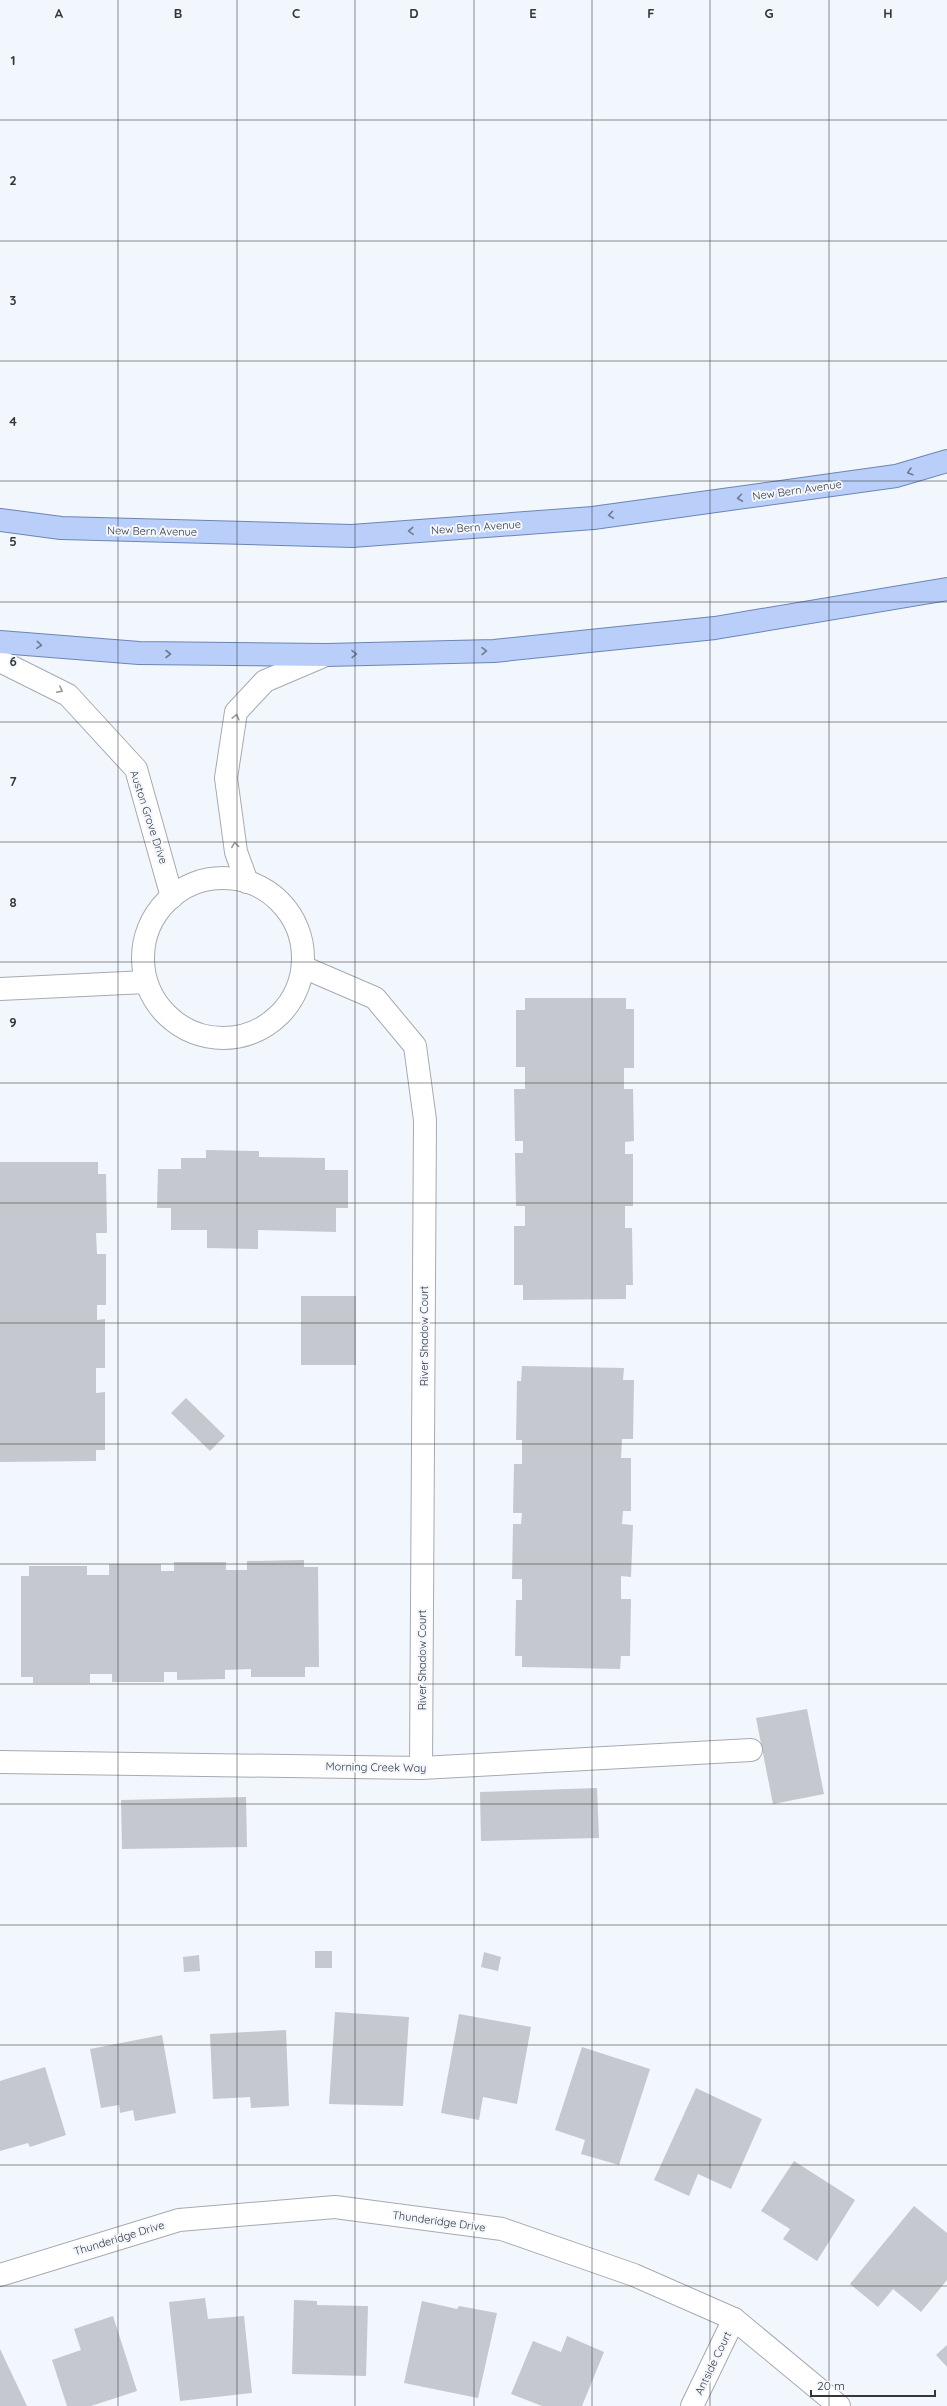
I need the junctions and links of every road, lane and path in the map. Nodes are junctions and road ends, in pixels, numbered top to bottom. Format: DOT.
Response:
graph roads {
  1 [pos="947,461"];
  2 [pos="0,520"];
  3 [pos="947,589"];
  4 [pos="0,642"];
  5 [pos="326,655"];
  6 [pos="0,661"];
  7 [pos="247,882"];
  8 [pos="172,896"];
  9 [pos="303,967"];
  10 [pos="146,982"];
  11 [pos="0,989"];
  12 [pos="751,1750"];
  13 [pos="0,1762"];
  14 [pos="421,1768"];
  15 [pos="0,2275"];
  16 [pos="734,2319"];
  17 [pos="692,2406"];
  18 [pos="839,2406"];
  1 -- 2 [label="main road, New Bern Avenue, one-way"];
  5 -- 3 [label="main road, one-way"];
  4 -- 5 [label="main road, one-way"];
  7 -- 5 [label="street, one-way"];
  6 -- 8 [label="street, Auston Grove Drive, one-way"];
  7 -- 8 [label="street"];
  7 -- 9 [label="street"];
  8 -- 10 [label="street"];
  9 -- 10 [label="street"];
  9 -- 14 [label="street, River Shadow Court"];
  10 -- 11 [label="street"];
  12 -- 14 [label="street, Morning Creek Way"];
  13 -- 14 [label="street, Morning Creek Way"];
  15 -- 16 [label="street, Thunderidge Drive"];
  16 -- 17 [label="street, Antside Court"];
  16 -- 18 [label="street, Thunderidge Drive"];
}
